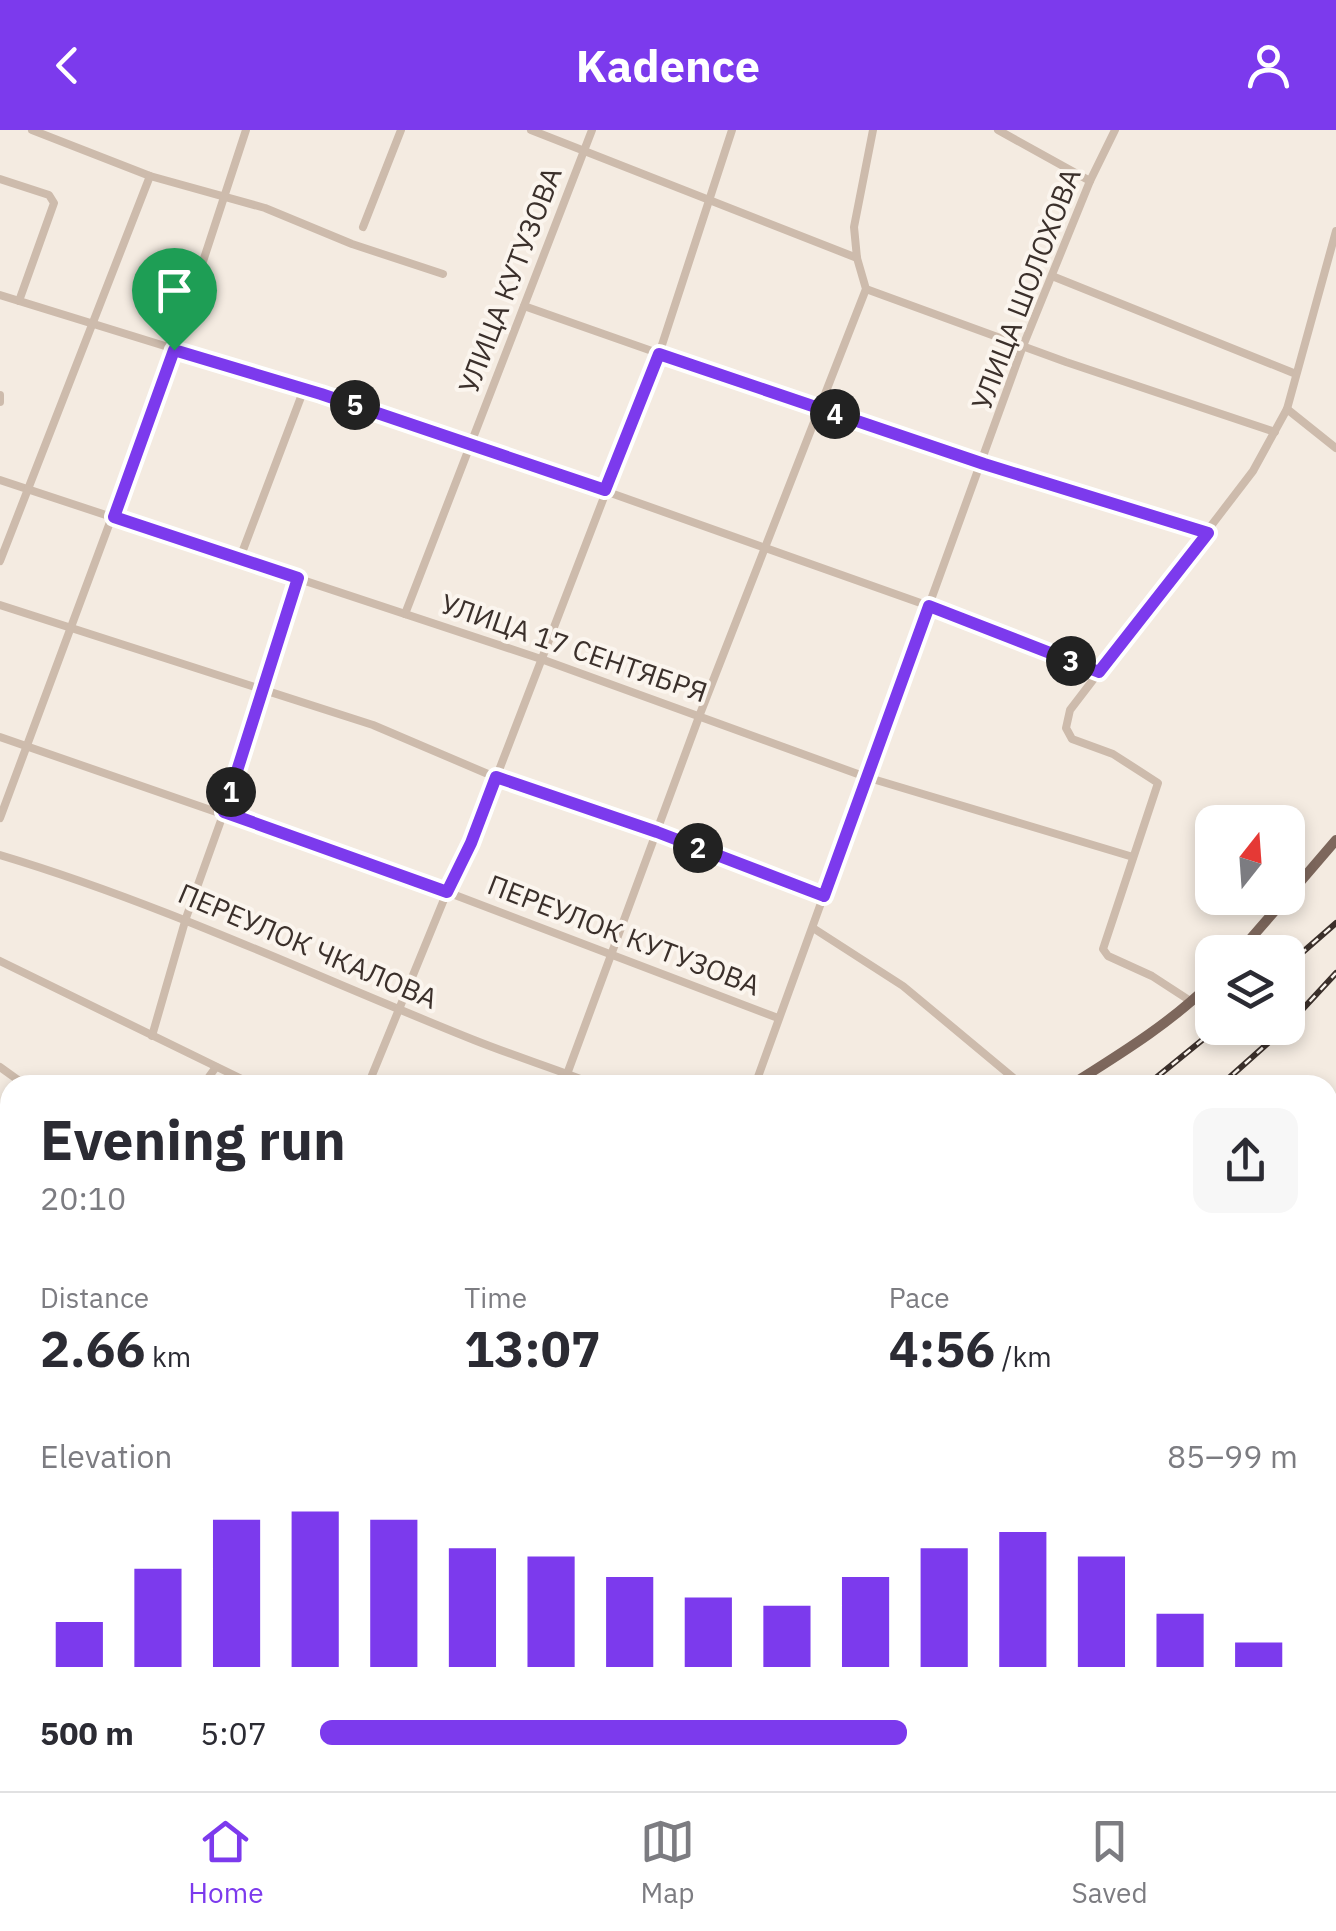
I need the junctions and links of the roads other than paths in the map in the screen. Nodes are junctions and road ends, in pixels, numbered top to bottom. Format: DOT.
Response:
graph roads {
  1 [pos="32,130"];
  2 [pos="246,130"];
  3 [pos="401,130"];
  4 [pos="531,130"];
  5 [pos="592,130"];
  6 [pos="732,130"];
  7 [pos="872,130"];
  8 [pos="998,130"];
  9 [pos="1115,130"];
  10 [pos="584,150"];
  11 [pos="150,176"];
  12 [pos="0,179"];
  13 [pos="1090,181"];
  14 [pos="224,199"];
  15 [pos="709,202"];
  16 [pos="363,227"];
  17 [pos="1336,231"];
  18 [pos="857,258"];
  19 [pos="443,274"];
  20 [pos="1052,276"];
  21 [pos="866,289"];
  22 [pos="0,295"];
  23 [pos="19,301"];
  24 [pos="524,306"];
  25 [pos="93,326"];
  26 [pos="1024,346"];
  27 [pos="174,350"];
  28 [pos="659,354"];
  29 [pos="1296,374"];
  30 [pos="304,389"];
  31 [pos="818,409"];
  32 [pos="1287,409"];
  33 [pos="1275,432"];
  34 [pos="469,444"];
  35 [pos="1336,448"];
  36 [pos="984,464"];
  37 [pos="0,480"];
  38 [pos="605,490"];
  39 [pos="27,491"];
  40 [pos="114,517"];
  41 [pos="1208,533"];
  42 [pos="766,546"];
  43 [pos="240,558"];
  44 [pos="0,561"];
  45 [pos="298,578"];
  46 [pos="0,605"];
  47 [pos="929,606"];
  48 [pos="406,614"];
  49 [pos="70,626"];
  50 [pos="542,658"];
  51 [pos="1099,672"];
  52 [pos="263,688"];
  53 [pos="700,714"];
  54 [pos="0,737"];
  55 [pos="28,746"];
  56 [pos="496,777"];
  57 [pos="866,777"];
  58 [pos="224,812"];
  59 [pos="0,818"];
  60 [pos="657,832"];
  61 [pos="1336,840"];
  62 [pos="0,855"];
  63 [pos="1133,857"];
  64 [pos="1305,876"];
  65 [pos="447,892"];
  66 [pos="824,896"];
  67 [pos="1272,915"];
  68 [pos="186,918"];
  69 [pos="813,928"];
  70 [pos="1255,935"];
  71 [pos="613,954"];
  72 [pos="0,961"];
  73 [pos="1195,999"];
  74 [pos="1192,1002"];
  75 [pos="398,1007"];
  76 [pos="778,1018"];
  77 [pos="152,1036"];
  78 [pos="216,1067"];
  79 [pos="568,1074"];
  80 [pos="210,1075"];
  81 [pos="233,1075"];
  82 [pos="372,1075"];
  83 [pos="758,1075"];
  84 [pos="1010,1075"];
  85 [pos="1087,1075"];
  1 -- 11 [label="street"];
  2 -- 14 [label="street"];
  3 -- 16 [label="street"];
  4 -- 10 [label="street"];
  5 -- 10 [label="street, УЛИЦА КУТУЗОВА"];
  6 -- 15 [label="street"];
  7 -- 18 [label="street"];
  8 -- 13 [label="street"];
  9 -- 13 [label="street, УЛИЦА ШОЛОХОВА"];
  10 -- 15 [label="street"];
  10 -- 24 [label="street, УЛИЦА КУТУЗОВА"];
  11 -- 14 [label="street"];
  11 -- 25 [label="street"];
  12 -- 23 [label="street"];
  13 -- 20 [label="street, УЛИЦА ШОЛОХОВА"];
  14 -- 19 [label="street"];
  14 -- 27 [label="street"];
  15 -- 18 [label="street"];
  15 -- 28 [label="street"];
  17 -- 29 [label="street"];
  18 -- 21 [label="street"];
  20 -- 26 [label="street, УЛИЦА ШОЛОХОВА"];
  20 -- 29 [label="street"];
  21 -- 26 [label="street"];
  21 -- 31 [label="street"];
  22 -- 23 [label="street"];
  23 -- 25 [label="street"];
  24 -- 28 [label="street"];
  24 -- 34 [label="street, УЛИЦА КУТУЗОВА"];
  25 -- 27 [label="street"];
  25 -- 39 [label="street"];
  26 -- 33 [label="street"];
  26 -- 36 [label="street, УЛИЦА ШОЛОХОВА"];
  27 -- 30 [label="street"];
  27 -- 40 [label="street"];
  28 -- 31 [label="street"];
  28 -- 38 [label="street"];
  29 -- 32 [label="street"];
  30 -- 34 [label="street"];
  30 -- 43 [label="street"];
  31 -- 36 [label="street"];
  31 -- 42 [label="street"];
  32 -- 33 [label="street"];
  32 -- 35 [label="street"];
  33 -- 41 [label="street"];
  34 -- 38 [label="street"];
  34 -- 48 [label="street, УЛИЦА КУТУЗОВА"];
  36 -- 41 [label="street"];
  36 -- 47 [label="street, УЛИЦА ШОЛОХОВА"];
  37 -- 39 [label="street, УЛИЦА 17 СЕНТЯБРЯ"];
  38 -- 42 [label="street"];
  38 -- 50 [label="street"];
  39 -- 40 [label="street, УЛИЦА 17 СЕНТЯБРЯ"];
  39 -- 44 [label="street"];
  40 -- 43 [label="street, УЛИЦА 17 СЕНТЯБРЯ"];
  40 -- 49 [label="street"];
  41 -- 51 [label="street"];
  42 -- 47 [label="street"];
  42 -- 53 [label="street"];
  43 -- 45 [label="street, УЛИЦА 17 СЕНТЯБРЯ"];
  45 -- 48 [label="street, УЛИЦА 17 СЕНТЯБРЯ"];
  45 -- 52 [label="street"];
  46 -- 49 [label="street"];
  47 -- 51 [label="street"];
  47 -- 57 [label="street, УЛИЦА ШОЛОХОВА"];
  48 -- 50 [label="street, УЛИЦА 17 СЕНТЯБРЯ"];
  49 -- 52 [label="street"];
  49 -- 55 [label="street"];
  50 -- 53 [label="street, УЛИЦА 17 СЕНТЯБРЯ"];
  50 -- 56 [label="street"];
  51 -- 63 [label="street"];
  52 -- 56 [label="street"];
  52 -- 58 [label="street"];
  53 -- 57 [label="street, УЛИЦА 17 СЕНТЯБРЯ"];
  53 -- 60 [label="street"];
  54 -- 55 [label="street, ПЕРЕУЛОК КУТУЗОВА"];
  55 -- 58 [label="street, ПЕРЕУЛОК КУТУЗОВА"];
  55 -- 59 [label="street"];
  56 -- 60 [label="street"];
  56 -- 65 [label="street"];
  57 -- 63 [label="street, УЛИЦА 17 СЕНТЯБРЯ"];
  57 -- 66 [label="street, УЛИЦА ШОЛОХОВА"];
  58 -- 65 [label="street, ПЕРЕУЛОК КУТУЗОВА"];
  58 -- 68 [label="street"];
  60 -- 66 [label="street"];
  60 -- 71 [label="street"];
  61 -- 64 [label="main road"];
  62 -- 68 [label="street, ПЕРЕУЛОК ЧКАЛОВА"];
  63 -- 74 [label="street"];
  65 -- 71 [label="street, ПЕРЕУЛОК КУТУЗОВА"];
  65 -- 75 [label="street"];
  66 -- 69 [label="street, УЛИЦА ШОЛОХОВА"];
  67 -- 70 [label="main road"];
  68 -- 75 [label="street, ПЕРЕУЛОК ЧКАЛОВА"];
  68 -- 77 [label="street"];
  69 -- 76 [label="street, УЛИЦА ШОЛОХОВА"];
  69 -- 84 [label="street"];
  71 -- 76 [label="street, ПЕРЕУЛОК КУТУЗОВА"];
  71 -- 79 [label="street"];
  72 -- 77 [label="street"];
  73 -- 74 [label="main road"];
  74 -- 85 [label="main road"];
  75 -- 79 [label="street, ПЕРЕУЛОК ЧКАЛОВА"];
  75 -- 82 [label="street"];
  76 -- 83 [label="street, УЛИЦА ШОЛОХОВА"];
  77 -- 78 [label="street"];
  78 -- 80 [label="street"];
  78 -- 81 [label="street"];
}
